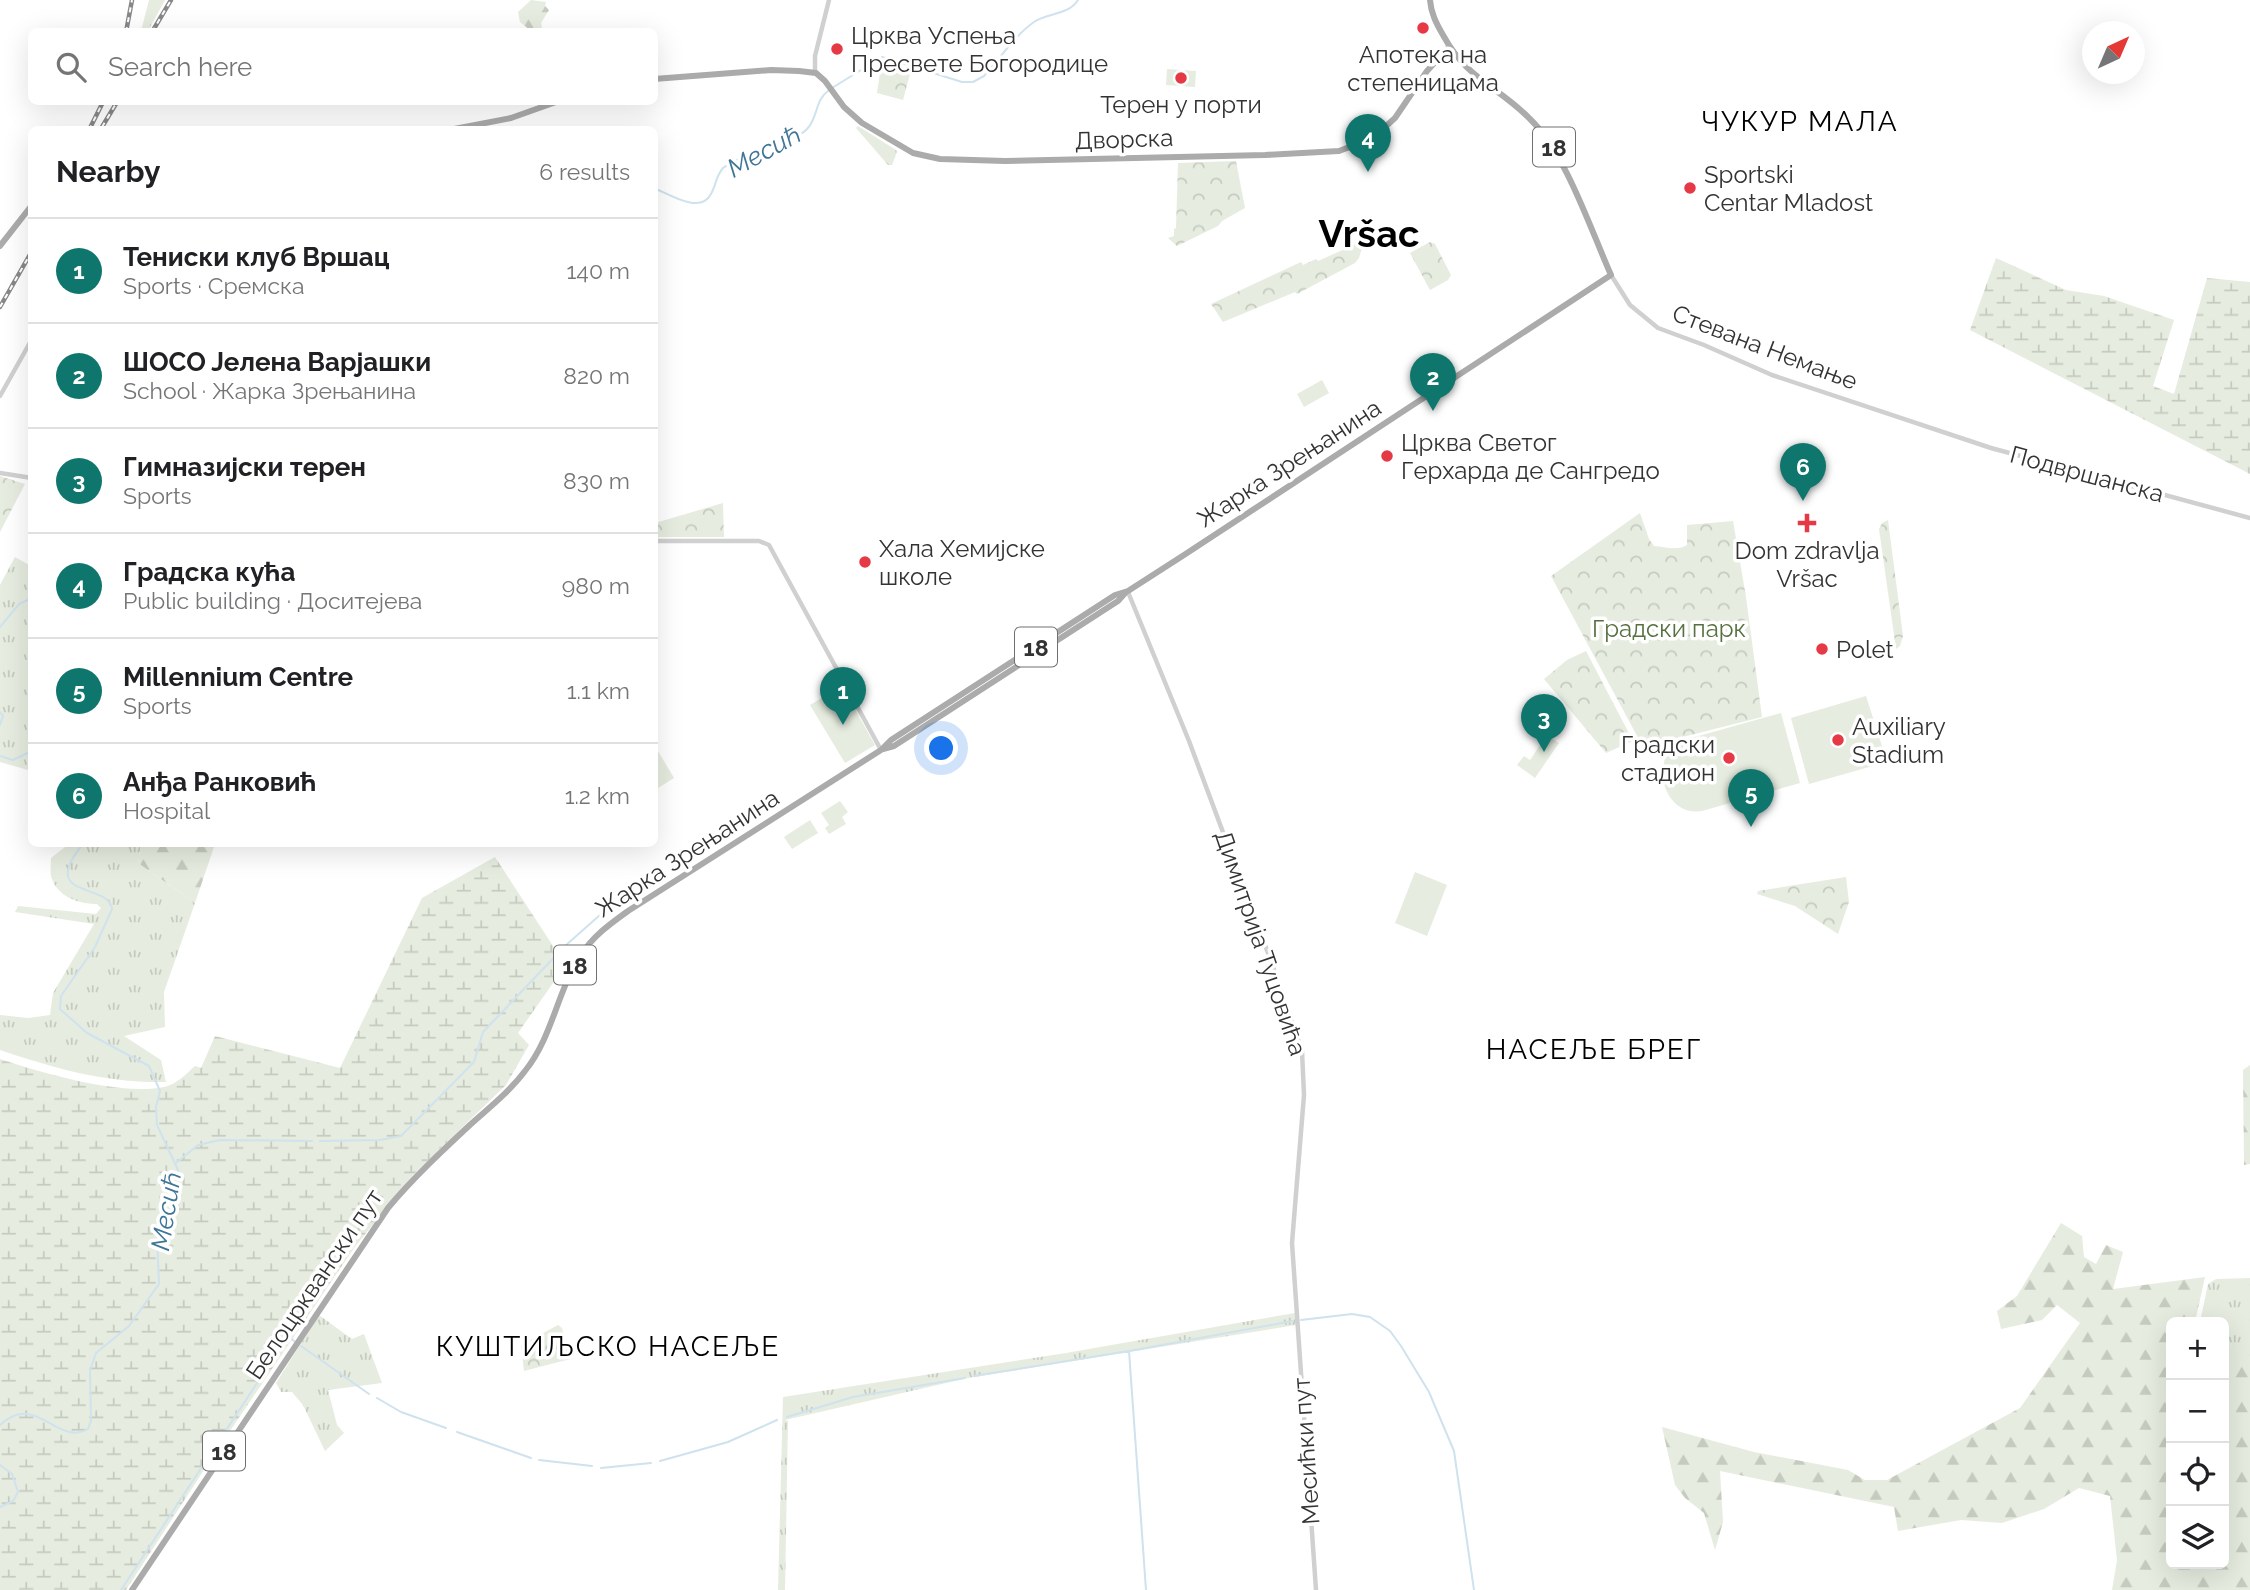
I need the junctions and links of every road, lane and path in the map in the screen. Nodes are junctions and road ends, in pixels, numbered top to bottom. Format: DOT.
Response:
graph roads {
  1 [pos="830,0"];
  2 [pos="1430,1"];
  3 [pos="1449,47"];
  4 [pos="816,74"];
  5 [pos="658,79"];
  6 [pos="548,105"];
  7 [pos="470,126"];
  8 [pos="28,210"];
  9 [pos="0,246"];
  10 [pos="1611,275"];
  11 [pos="28,346"];
  12 [pos="0,396"];
  13 [pos="1925,425"];
  14 [pos="0,473"];
  15 [pos="28,477"];
  16 [pos="2250,518"];
  17 [pos="658,541"];
  18 [pos="1128,591"];
  19 [pos="881,750"];
  20 [pos="552,1022"];
  21 [pos="1296,1312"];
  22 [pos="132,1590"];
  23 [pos="1316,1590"];
  1 -- 4 [label="street"];
  2 -- 3 [label="main road, Стевана Немање / 18"];
  3 -- 4 [label="main road, Дворска"];
  3 -- 10 [label="main road, Стевана Немање / 18"];
  4 -- 5 [label="main road"];
  6 -- 7 [label="main road"];
  8 -- 9 [label="main road"];
  10 -- 13 [label="street, Стевана Немање"];
  10 -- 18 [label="main road, Жарка Зрењанина / 18"];
  11 -- 12 [label="street"];
  13 -- 16 [label="street, Подвршанска"];
  14 -- 15 [label="street"];
  17 -- 19 [label="street"];
  18 -- 19 [label="main road, Жарка Зрењанина / 18"];
  18 -- 21 [label="street, Димитрија Туцовића"];
  19 -- 20 [label="main road, Жарка Зрењанина / 18"];
  20 -- 22 [label="main road, Белоцрквански пут / 18"];
  21 -- 23 [label="street, Месићки пут"];
}
